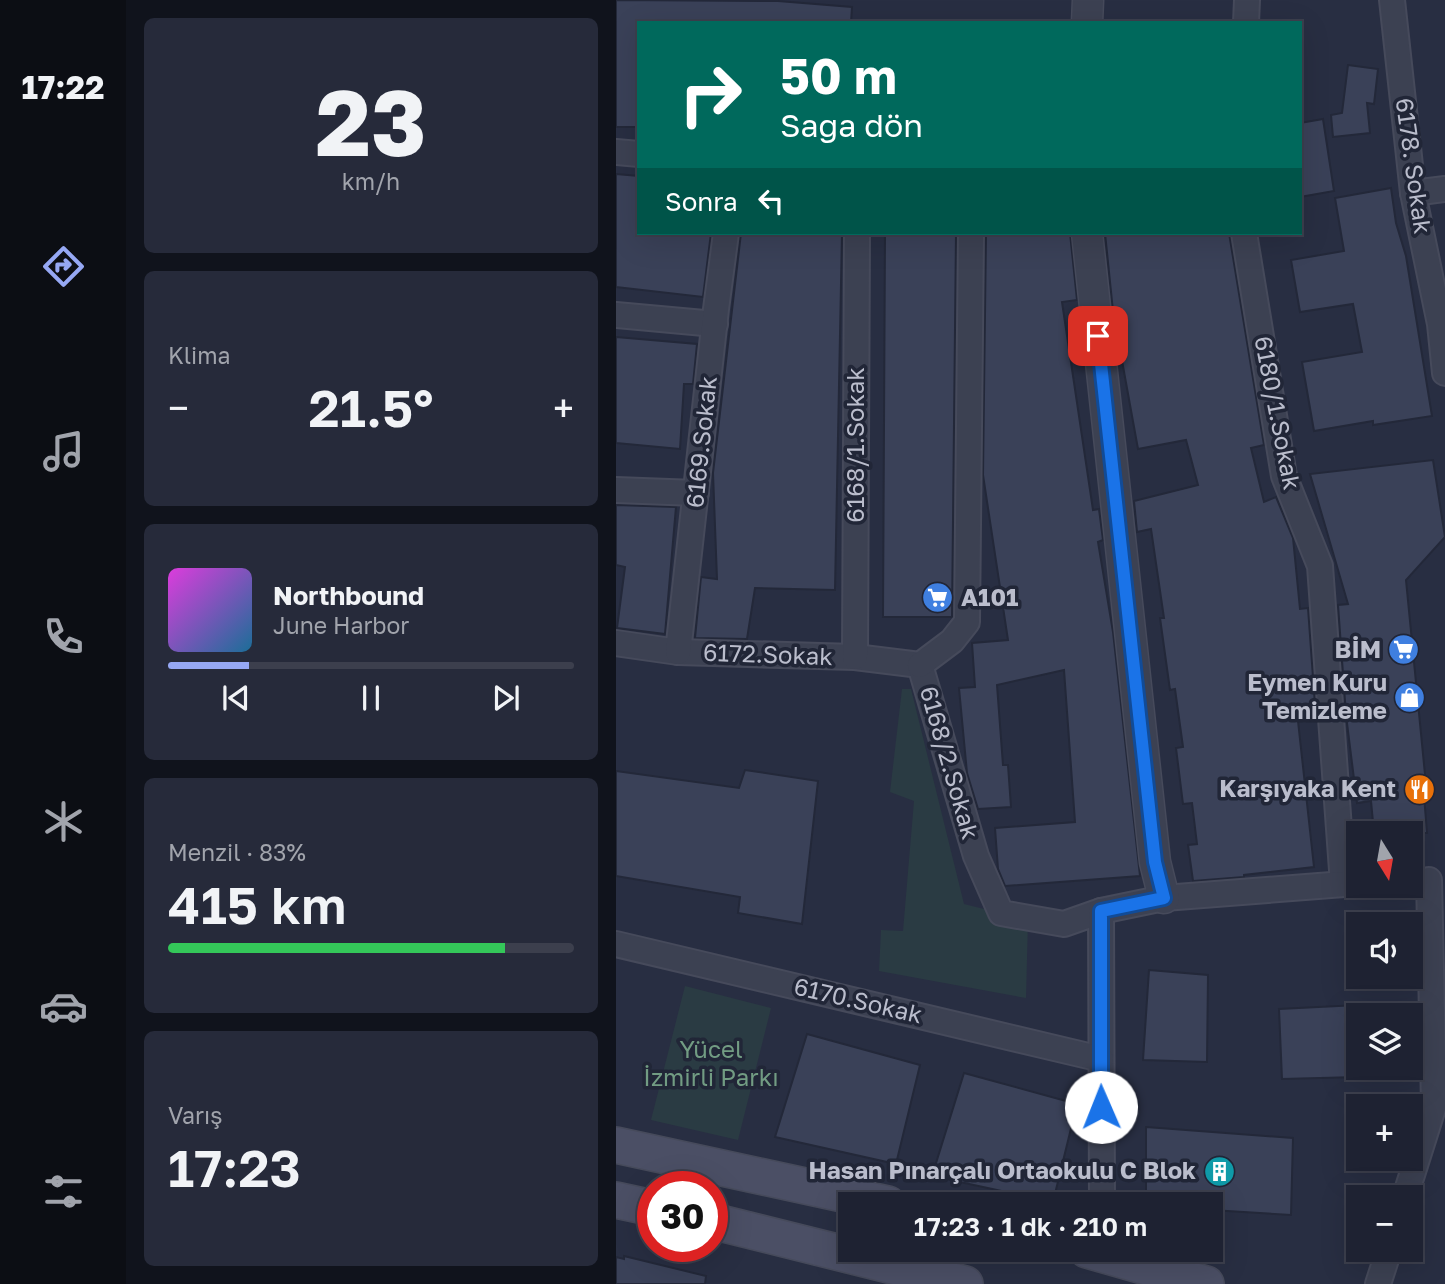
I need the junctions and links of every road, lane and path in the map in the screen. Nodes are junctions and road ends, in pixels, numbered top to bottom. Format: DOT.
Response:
graph roads {
  1 [pos="1088,0"];
  2 [pos="1247,0"];
  3 [pos="1392,0"];
  4 [pos="1087,21"];
  5 [pos="1246,21"];
  6 [pos="616,152"];
  7 [pos="637,154"];
  8 [pos="1445,189"];
  9 [pos="1413,193"];
  10 [pos="726,235"];
  11 [pos="857,235"];
  12 [pos="971,235"];
  13 [pos="1087,235"];
  14 [pos="1244,235"];
  15 [pos="616,315"];
  16 [pos="1442,323"];
  17 [pos="715,324"];
  18 [pos="1445,373"];
  19 [pos="616,490"];
  20 [pos="696,494"];
  21 [pos="616,643"];
  22 [pos="678,652"];
  23 [pos="855,657"];
  24 [pos="920,665"];
  25 [pos="1346,841"];
  26 [pos="1428,880"];
  27 [pos="1346,883"];
  28 [pos="1164,898"];
  29 [pos="1101,911"];
  30 [pos="616,944"];
  31 [pos="1101,1059"];
  32 [pos="616,1145"];
  33 [pos="1409,1185"];
  34 [pos="1102,1192"];
  35 [pos="838,1193"];
  36 [pos="616,1200"];
  37 [pos="637,1205"];
  38 [pos="728,1225"];
  39 [pos="1133,1262"];
  40 [pos="1384,1262"];
  41 [pos="965,1284"];
  42 [pos="1206,1284"];
  43 [pos="1378,1284"];
  1 -- 4 [label="street"];
  2 -- 5 [label="street"];
  3 -- 9 [label="street, 6178. Sokak"];
  6 -- 7 [label="street"];
  8 -- 9 [label="street"];
  9 -- 16 [label="street, 6178. Sokak"];
  10 -- 17 [label="street, 6169.Sokak"];
  11 -- 23 [label="street, 6168/1.Sokak"];
  12 -- 24 [label="street, 6168/2.Sokak"];
  13 -- 28 [label="street"];
  14 -- 25 [label="street, 6180/1.Sokak"];
  15 -- 17 [label="street"];
  16 -- 18 [label="street, 6178. Sokak"];
  17 -- 20 [label="street, 6169.Sokak"];
  19 -- 20 [label="street"];
  20 -- 22 [label="street, 6169.Sokak"];
  21 -- 22 [label="street, 6172.Sokak"];
  22 -- 23 [label="street, 6172.Sokak"];
  23 -- 24 [label="street, 6172.Sokak"];
  24 -- 29 [label="street, 6168/2.Sokak"];
  26 -- 33 [label="street"];
  27 -- 28 [label="street"];
  28 -- 29 [label="street"];
  29 -- 31 [label="street"];
  30 -- 31 [label="street, 6170.Sokak"];
  31 -- 34 [label="street"];
  32 -- 35 [label="main road"];
  36 -- 37 [label="main road"];
  38 -- 41 [label="main road"];
  39 -- 42 [label="main road"];
  40 -- 43 [label="street"];
}
